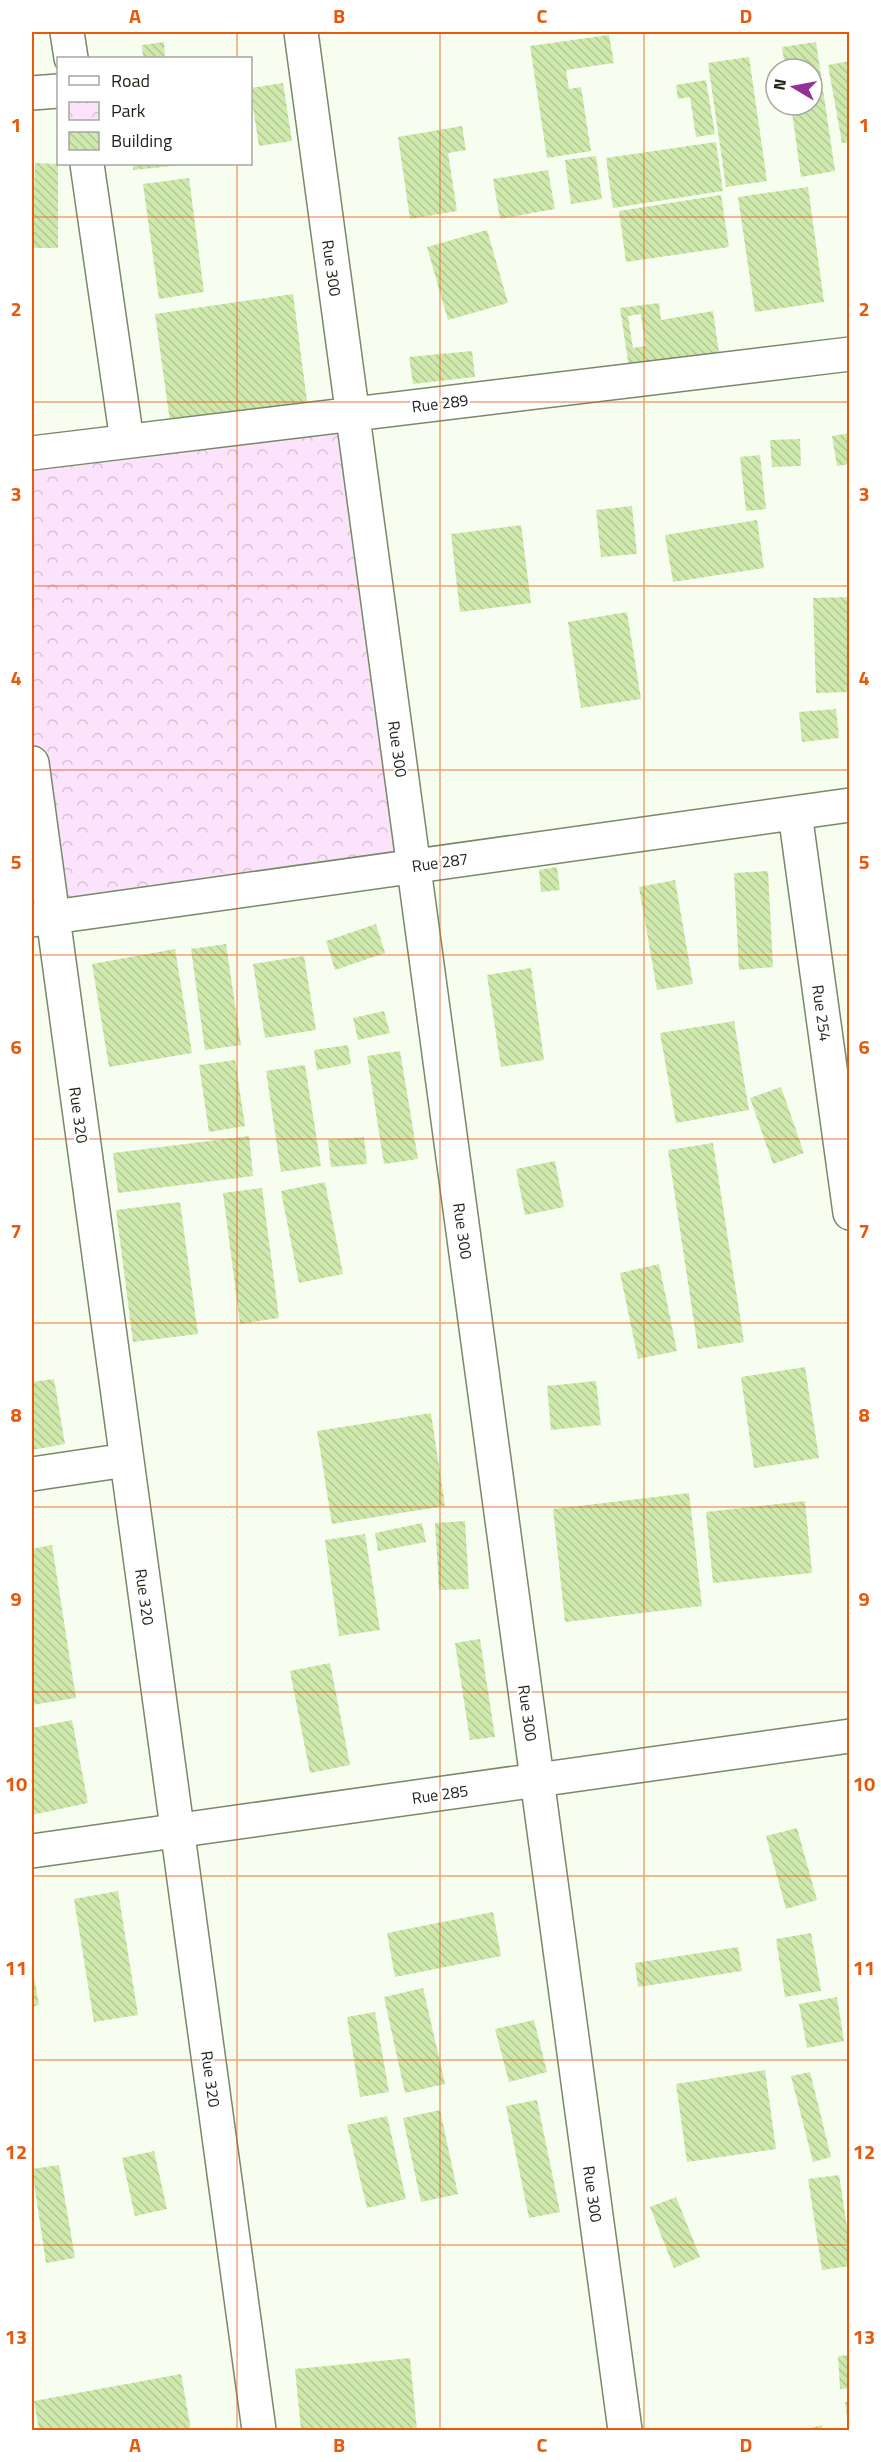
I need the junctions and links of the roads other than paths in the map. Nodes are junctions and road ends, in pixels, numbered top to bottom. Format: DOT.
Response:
graph roads {
  1 [pos="67,32"];
  2 [pos="301,32"];
  3 [pos="71,57"];
  4 [pos="57,91"];
  5 [pos="32,93"];
  6 [pos="87,165"];
  7 [pos="849,354"];
  8 [pos="352,414"];
  9 [pos="127,441"];
  10 [pos="32,453"];
  11 [pos="32,764"];
  12 [pos="849,805"];
  13 [pos="795,813"];
  14 [pos="413,866"];
  15 [pos="42,918"];
  16 [pos="849,1213"];
  17 [pos="126,1460"];
  18 [pos="32,1474"];
  19 [pos="849,1737"];
  20 [pos="537,1780"];
  21 [pos="177,1830"];
  22 [pos="32,1851"];
  23 [pos="259,2430"];
  24 [pos="625,2430"];
  1 -- 3 [label="street"];
  2 -- 8 [label="street, Rue 300"];
  4 -- 5 [label="street"];
  6 -- 9 [label="street"];
  7 -- 8 [label="street, Rue 289"];
  8 -- 9 [label="street, Rue 289"];
  8 -- 14 [label="street, Rue 300"];
  9 -- 10 [label="street, Rue 289"];
  11 -- 15 [label="street, Rue 320"];
  12 -- 13 [label="street, Rue 287"];
  13 -- 14 [label="street, Rue 287"];
  13 -- 16 [label="street, Rue 254"];
  14 -- 15 [label="street, Rue 287"];
  14 -- 20 [label="street, Rue 300"];
  15 -- 17 [label="street, Rue 320"];
  17 -- 18 [label="street"];
  17 -- 21 [label="street, Rue 320"];
  19 -- 20 [label="street, Rue 285"];
  20 -- 21 [label="street, Rue 285"];
  20 -- 24 [label="street, Rue 300"];
  21 -- 22 [label="street, Rue 285"];
  21 -- 23 [label="street, Rue 320"];
}
